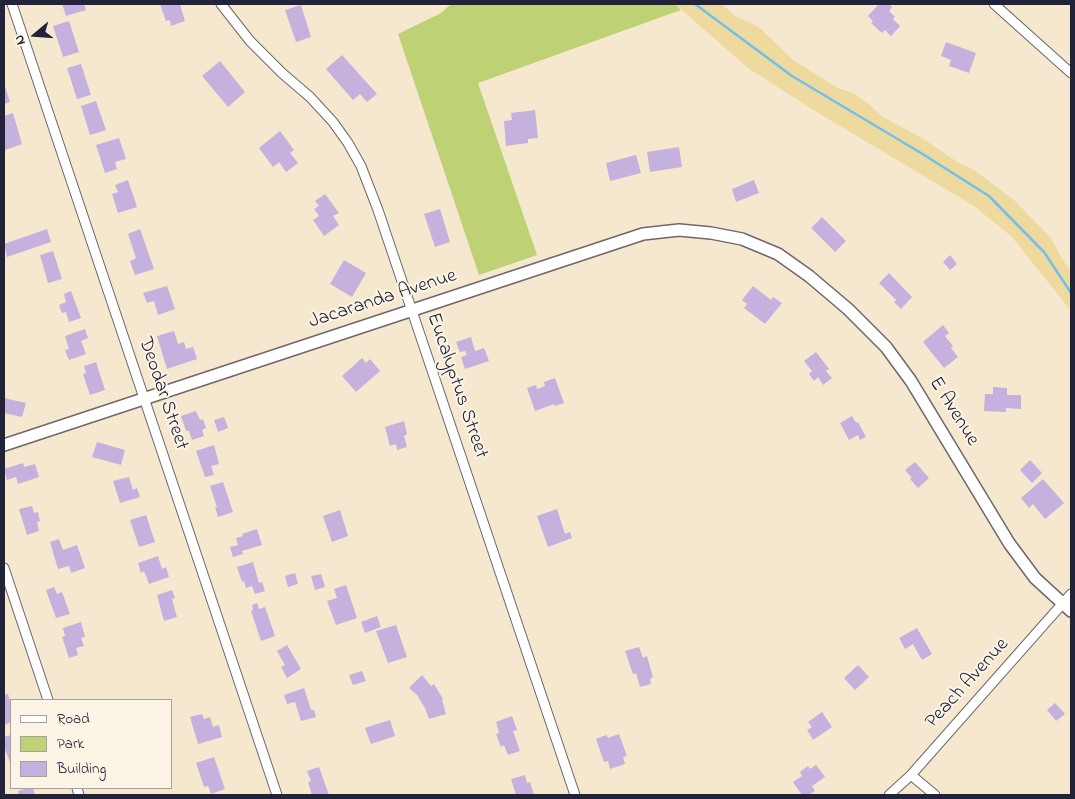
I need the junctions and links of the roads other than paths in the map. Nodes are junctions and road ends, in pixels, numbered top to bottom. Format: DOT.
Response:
graph roads {
  1 [pos="12,4"];
  2 [pos="221,4"];
  3 [pos="994,4"];
  4 [pos="1071,74"];
  5 [pos="778,254"];
  6 [pos="412,310"];
  7 [pos="146,400"];
  8 [pos="4,445"];
  9 [pos="4,568"];
  10 [pos="1071,594"];
  11 [pos="1067,607"];
  12 [pos="48,699"];
  13 [pos="911,775"];
  14 [pos="277,795"];
  15 [pos="575,795"];
  16 [pos="889,795"];
  17 [pos="935,795"];
  1 -- 7 [label="street, Deodar Street"];
  2 -- 6 [label="street, Eucalyptus Street"];
  3 -- 4 [label="street"];
  5 -- 6 [label="street, Jacaranda Avenue"];
  5 -- 11 [label="street, E Avenue"];
  6 -- 7 [label="street, Jacaranda Avenue"];
  6 -- 15 [label="street, Eucalyptus Street"];
  7 -- 8 [label="street, Jacaranda Avenue"];
  7 -- 14 [label="street, Deodar Street"];
  9 -- 12 [label="street"];
  10 -- 11 [label="street, Peach Avenue"];
  11 -- 13 [label="street, Peach Avenue"];
  13 -- 16 [label="street, Peach Avenue"];
  13 -- 17 [label="street"];
}
